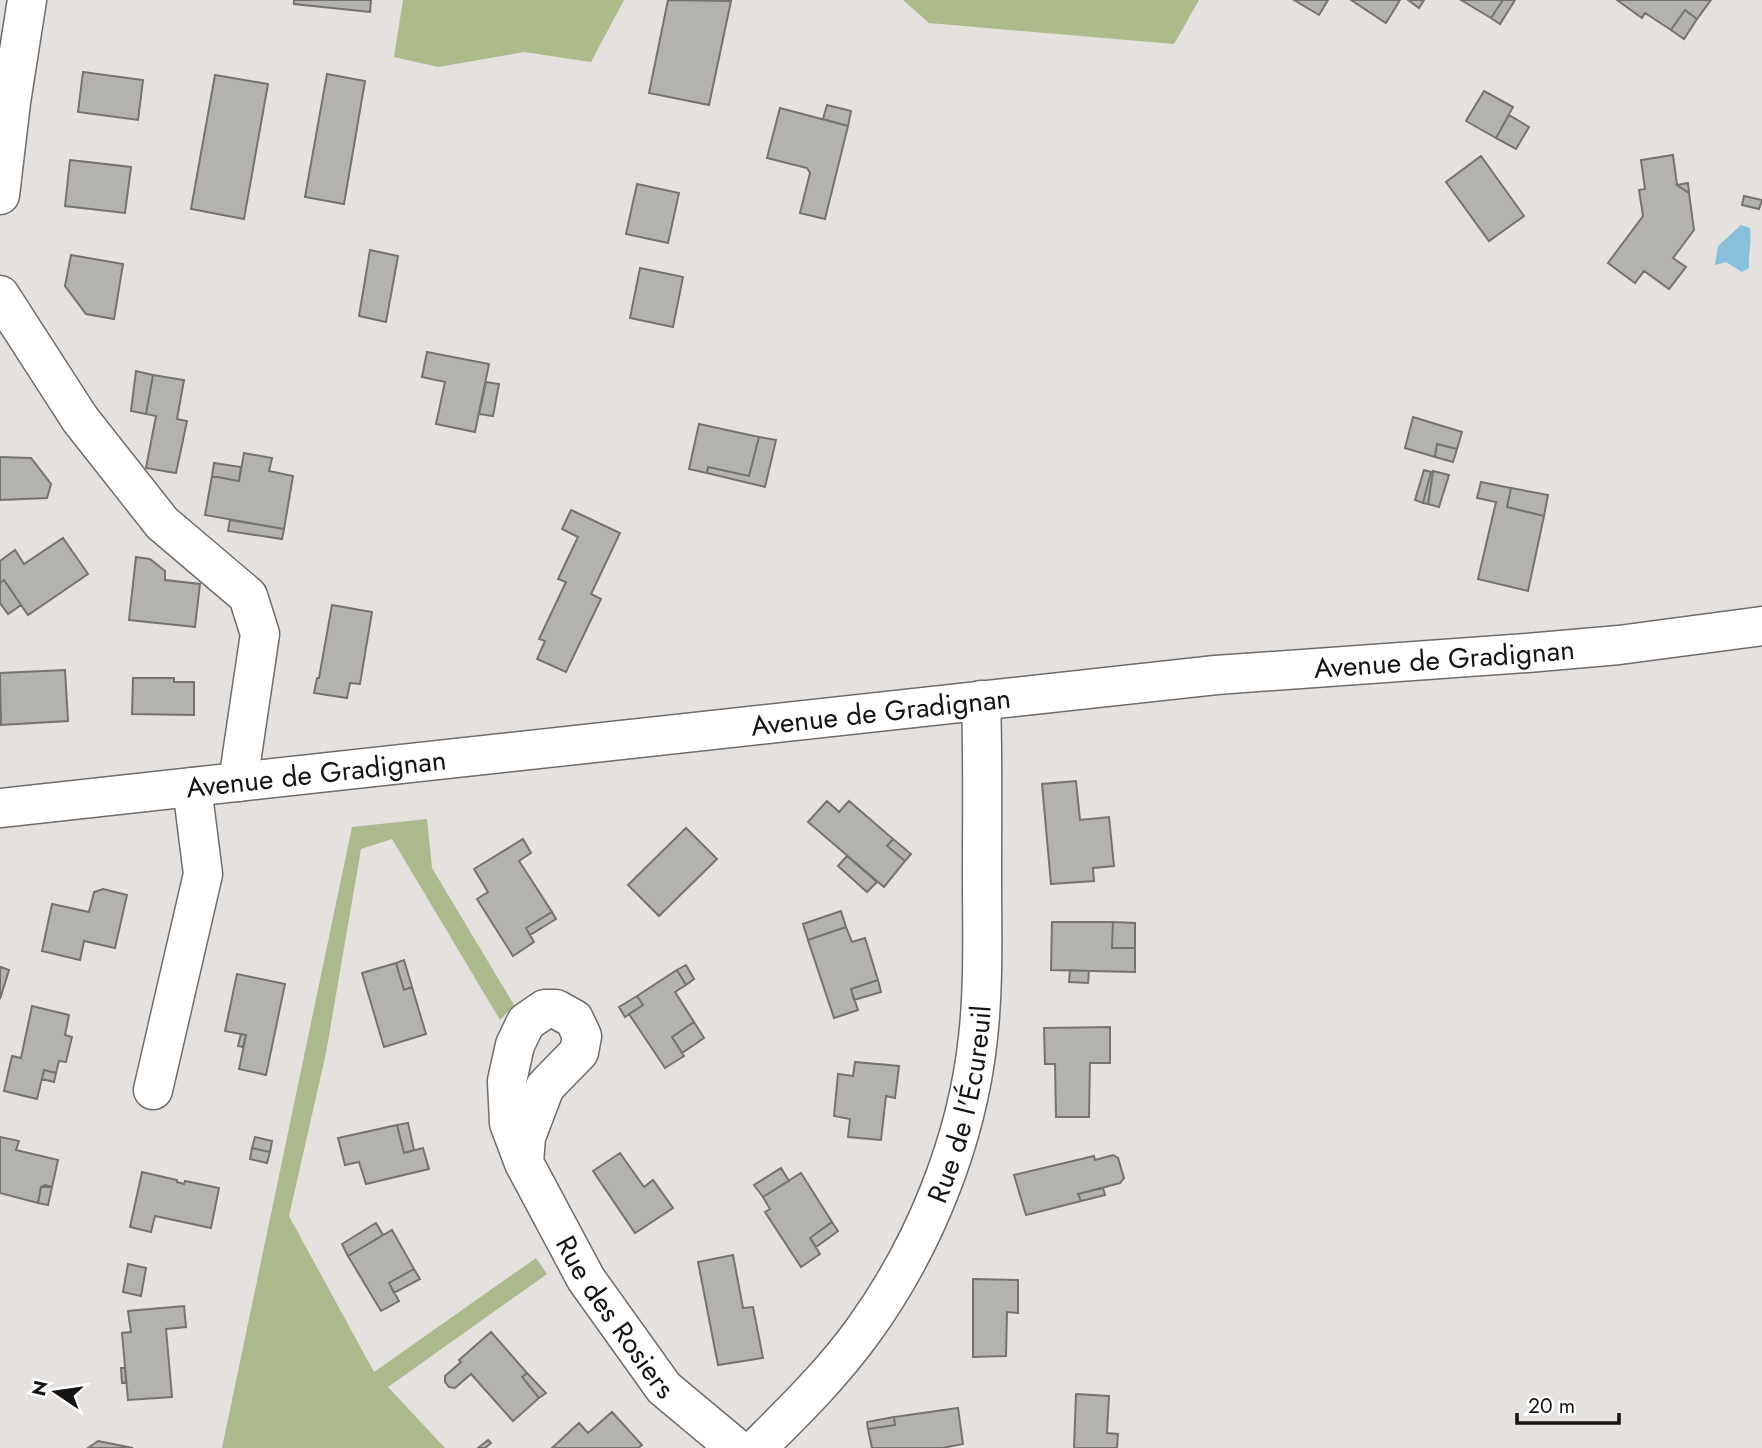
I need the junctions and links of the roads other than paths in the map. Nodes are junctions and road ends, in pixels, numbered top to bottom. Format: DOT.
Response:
graph roads {
  1 [pos="27,0"];
  2 [pos="6,102"];
  3 [pos="0,195"];
  4 [pos="0,295"];
  5 [pos="1762,626"];
  6 [pos="981,700"];
  7 [pos="238,782"];
  8 [pos="192,787"];
  9 [pos="0,808"];
  10 [pos="153,1090"];
  11 [pos="524,1163"];
  12 [pos="736,1448"];
  13 [pos="757,1448"];
  1 -- 2 [label="street"];
  2 -- 3 [label="street"];
  4 -- 7 [label="street"];
  5 -- 6 [label="street, Avenue de Gradignan"];
  6 -- 7 [label="street, Avenue de Gradignan"];
  6 -- 13 [label="street, Rue de l'Écureuil"];
  7 -- 8 [label="street, Avenue de Gradignan"];
  8 -- 9 [label="street, Avenue de Gradignan"];
  8 -- 10 [label="street"];
  11 -- 12 [label="street, Rue des Rosiers"];
}
